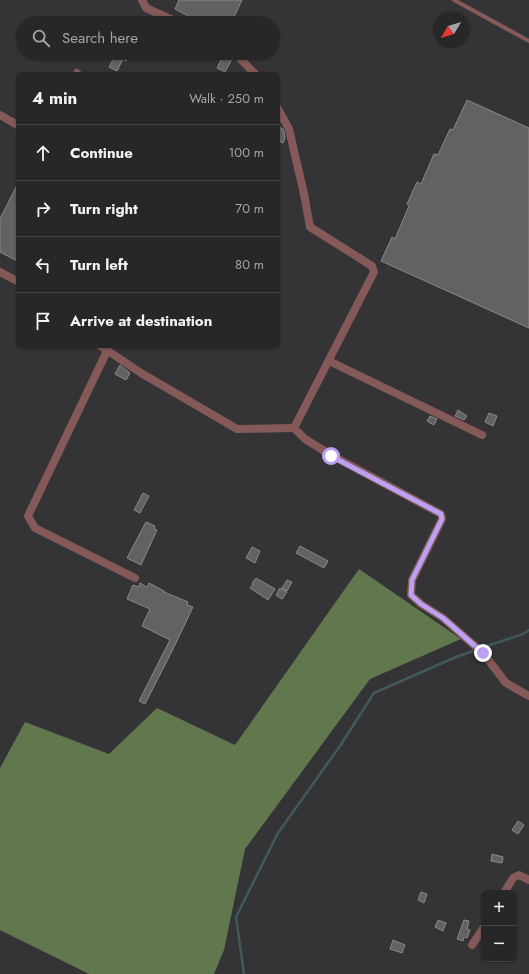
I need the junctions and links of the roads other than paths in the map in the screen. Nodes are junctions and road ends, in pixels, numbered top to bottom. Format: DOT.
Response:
graph roads {
  1 [pos="142,0"];
  2 [pos="454,0"];
  3 [pos="164,16"];
  4 [pos="529,41"];
  5 [pos="242,60"];
  6 [pos="253,72"];
  7 [pos="280,112"];
  8 [pos="0,115"];
  9 [pos="16,124"];
  10 [pos="0,272"];
  11 [pos="16,280"];
  12 [pos="103,348"];
  13 [pos="107,351"];
  14 [pos="329,361"];
  15 [pos="294,428"];
  16 [pos="482,435"];
  17 [pos="135,578"];
  18 [pos="529,696"];
  19 [pos="529,880"];
  20 [pos="506,890"];
  21 [pos="481,932"];
  22 [pos="472,945"];
  1 -- 3 [label="street"];
  2 -- 4 [label="lane"];
  5 -- 6 [label="street"];
  7 -- 14 [label="street"];
  8 -- 9 [label="street"];
  10 -- 11 [label="street"];
  12 -- 13 [label="street"];
  13 -- 15 [label="street"];
  13 -- 17 [label="street"];
  14 -- 15 [label="street"];
  14 -- 16 [label="street"];
  15 -- 18 [label="street"];
  19 -- 20 [label="street"];
  21 -- 22 [label="street"];
}
